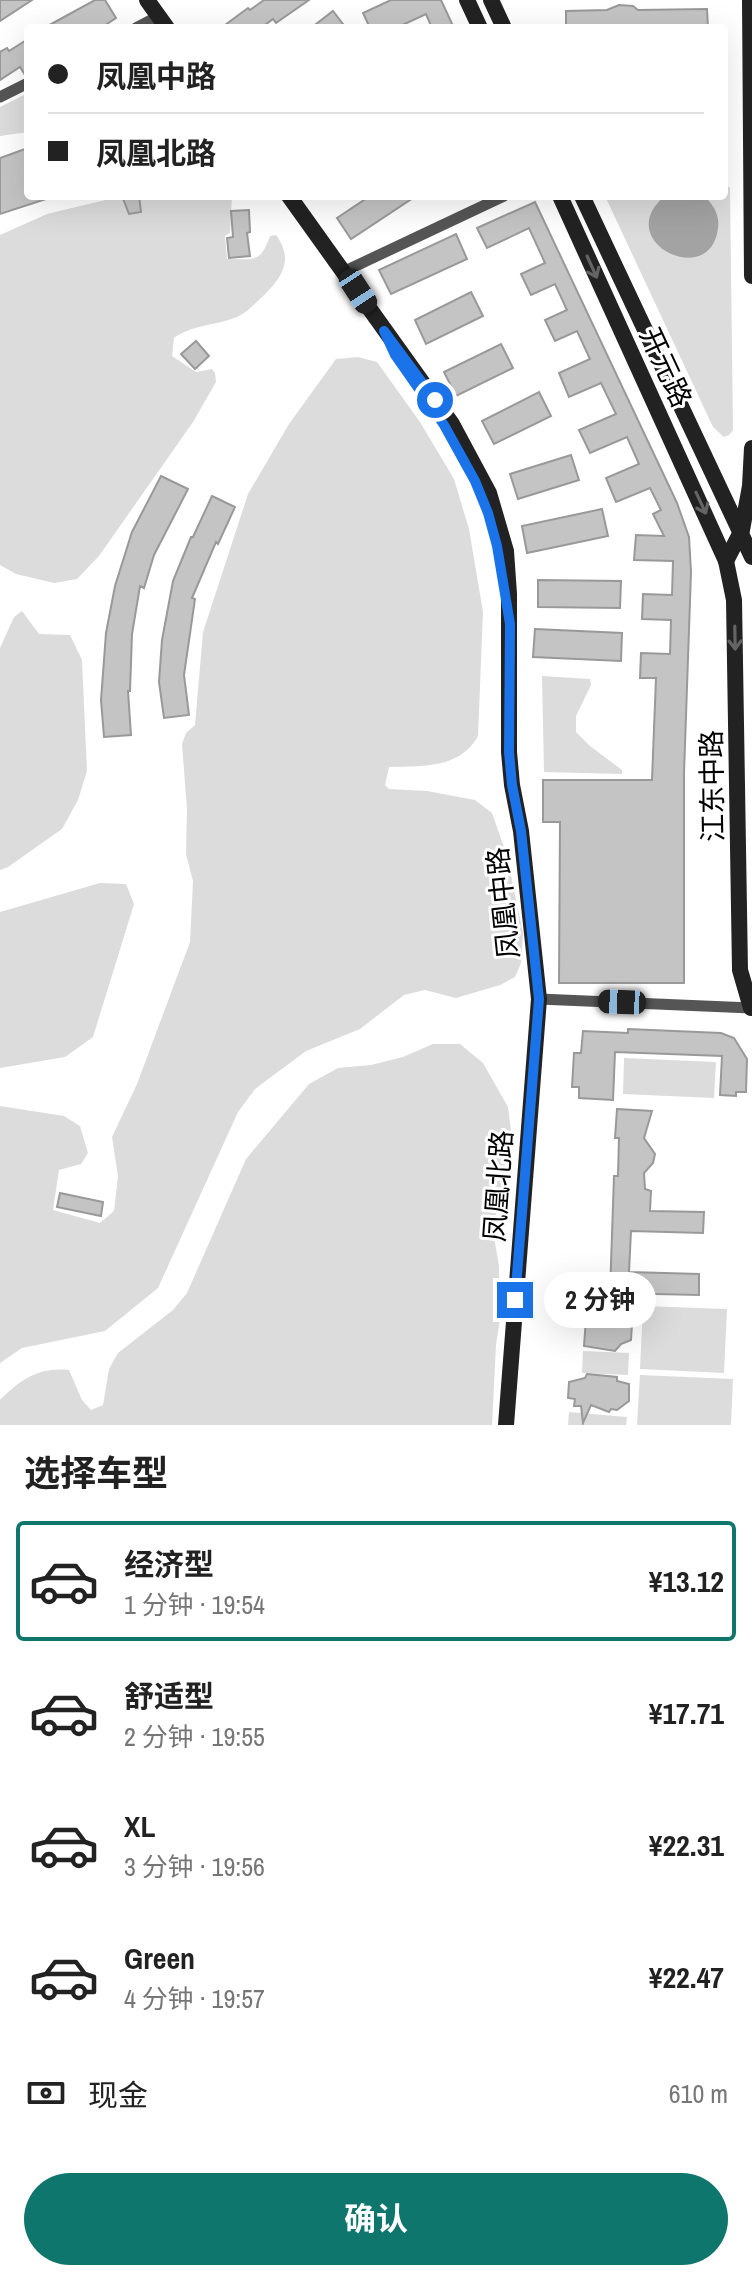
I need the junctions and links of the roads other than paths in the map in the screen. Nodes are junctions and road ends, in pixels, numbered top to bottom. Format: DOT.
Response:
graph roads {
  1 [pos="147,0"];
  2 [pos="467,0"];
  3 [pos="491,0"];
  4 [pos="750,0"];
  5 [pos="163,22"];
  6 [pos="478,24"];
  7 [pos="502,24"];
  8 [pos="24,85"];
  9 [pos="0,97"];
  10 [pos="292,200"];
  11 [pos="496,200"];
  12 [pos="562,200"];
  13 [pos="584,200"];
  14 [pos="345,271"];
  15 [pos="752,276"];
  16 [pos="752,448"];
  17 [pos="742,530"];
  18 [pos="752,557"];
  19 [pos="726,561"];
  20 [pos="539,999"];
  21 [pos="752,1008"];
  22 [pos="506,1425"];
  1 -- 5 [label="street"];
  2 -- 6 [label="street"];
  3 -- 7 [label="street"];
  4 -- 15 [label="street"];
  8 -- 9 [label="street"];
  10 -- 14 [label="street"];
  11 -- 14 [label="street"];
  12 -- 19 [label="street, 开元路, one-way"];
  13 -- 17 [label="street, 开元路"];
  14 -- 20 [label="street, 凤凰中路"];
  16 -- 17 [label="street"];
  17 -- 18 [label="street"];
  17 -- 19 [label="street"];
  19 -- 21 [label="street, 江东中路, one-way"];
  20 -- 21 [label="street"];
  20 -- 22 [label="street, 凤凰北路"];
}
